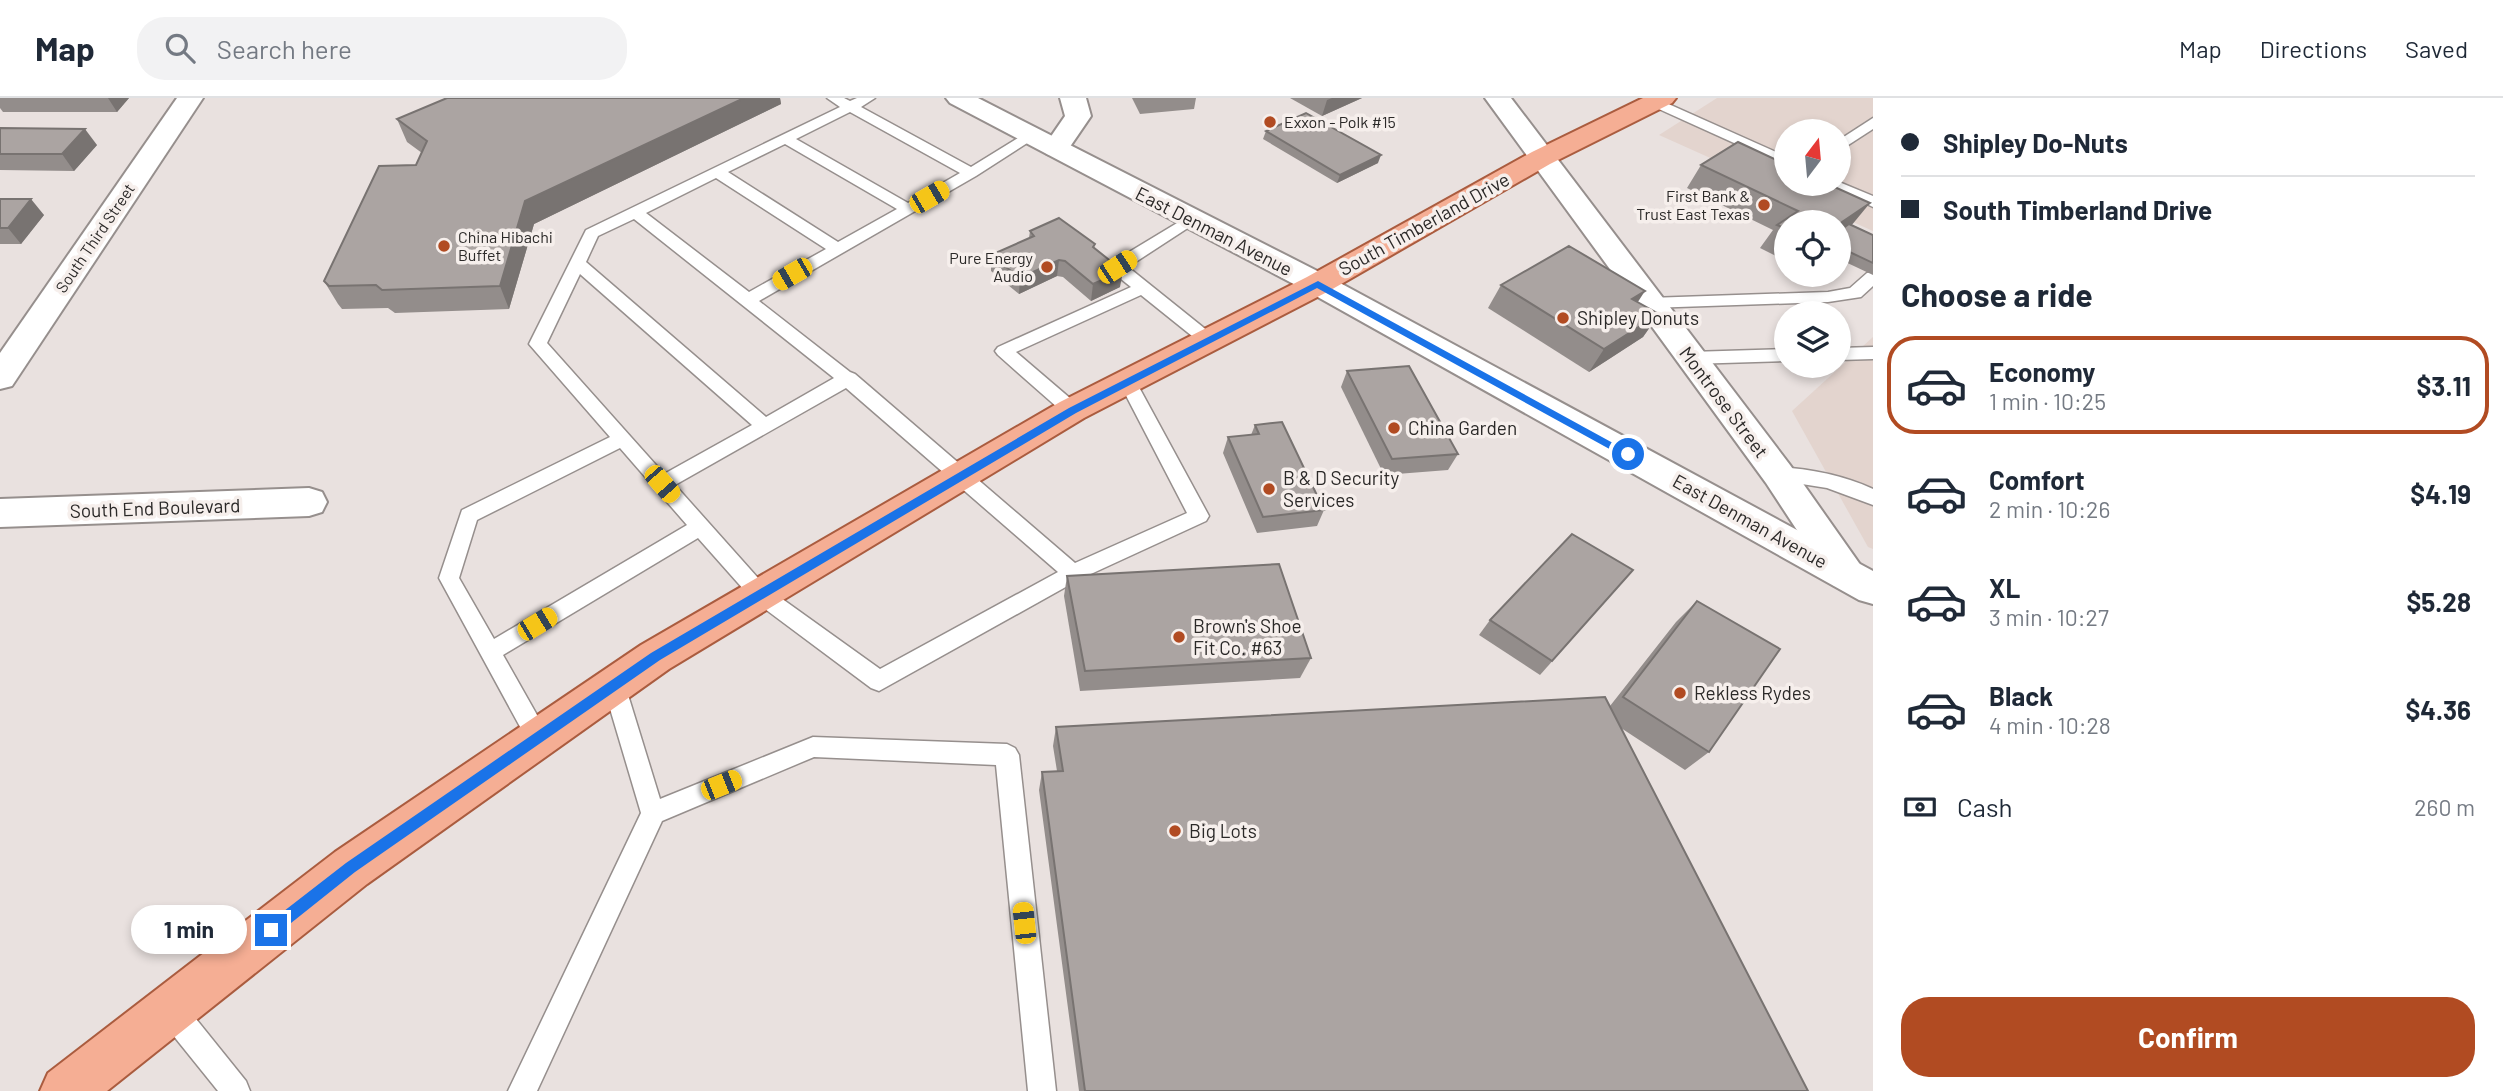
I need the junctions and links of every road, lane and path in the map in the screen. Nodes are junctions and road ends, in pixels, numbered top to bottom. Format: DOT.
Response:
graph roads {
  1 [pos="190,98"];
  2 [pos="834,98"];
  3 [pos="868,98"];
  4 [pos="959,98"];
  5 [pos="1073,98"];
  6 [pos="1498,98"];
  7 [pos="1659,100"];
  8 [pos="851,107"];
  9 [pos="1873,122"];
  10 [pos="1031,136"];
  11 [pos="1852,137"];
  12 [pos="786,139"];
  13 [pos="1056,148"];
  14 [pos="1774,157"];
  15 [pos="1541,158"];
  16 [pos="717,172"];
  17 [pos="971,173"];
  18 [pos="1852,193"];
  19 [pos="1873,202"];
  20 [pos="908,209"];
  21 [pos="635,212"];
  22 [pos="1192,219"];
  23 [pos="836,249"];
  24 [pos="577,263"];
  25 [pos="1873,277"];
  26 [pos="1318,284"];
  27 [pos="1143,288"];
  28 [pos="748,300"];
  29 [pos="1649,303"];
  30 [pos="1208,341"];
  31 [pos="1873,353"];
  32 [pos="1851,354"];
  33 [pos="1774,355"];
  34 [pos="1690,358"];
  35 [pos="0,378"];
  36 [pos="849,378"];
  37 [pos="1128,382"];
  38 [pos="1072,410"];
  39 [pos="765,426"];
  40 [pos="622,439"];
  41 [pos="964,474"];
  42 [pos="1778,474"];
  43 [pos="662,484"];
  44 [pos="1873,498"];
  45 [pos="309,502"];
  46 [pos="0,513"];
  47 [pos="699,527"];
  48 [pos="1073,573"];
  49 [pos="1859,581"];
  50 [pos="760,594"];
  51 [pos="490,652"];
  52 [pos="614,685"];
  53 [pos="538,738"];
  54 [pos="653,813"];
  55 [pos="170,1009"];
  56 [pos="66,1091"];
  57 [pos="236,1091"];
  58 [pos="523,1091"];
  59 [pos="1042,1091"];
  1 -- 35 [label="street, South Third Street"];
  2 -- 8 [label="lane"];
  3 -- 8 [label="lane"];
  4 -- 10 [label="street, East Denman Avenue"];
  5 -- 13 [label="street"];
  6 -- 15 [label="street, Montrose Street"];
  7 -- 14 [label="lane"];
  7 -- 15 [label="main road, South Timberland Drive"];
  8 -- 12 [label="lane"];
  8 -- 17 [label="lane"];
  9 -- 11 [label="lane"];
  10 -- 13 [label="street, East Denman Avenue"];
  10 -- 17 [label="lane"];
  12 -- 16 [label="lane"];
  12 -- 20 [label="lane"];
  13 -- 22 [label="street, East Denman Avenue"];
  15 -- 26 [label="main road, South Timberland Drive"];
  15 -- 29 [label="street, Montrose Street"];
  16 -- 21 [label="lane"];
  16 -- 23 [label="lane"];
  17 -- 20 [label="lane"];
  18 -- 19 [label="lane"];
  20 -- 23 [label="lane"];
  21 -- 24 [label="lane"];
  21 -- 28 [label="lane"];
  22 -- 26 [label="street, East Denman Avenue"];
  22 -- 27 [label="lane"];
  23 -- 28 [label="lane"];
  24 -- 39 [label="lane"];
  24 -- 40 [label="lane"];
  25 -- 29 [label="lane"];
  26 -- 30 [label="main road, South Timberland Drive"];
  26 -- 49 [label="street, East Denman Avenue"];
  27 -- 30 [label="lane"];
  27 -- 38 [label="lane"];
  28 -- 36 [label="lane"];
  29 -- 34 [label="street, Montrose Street"];
  30 -- 37 [label="main road, South Timberland Drive"];
  31 -- 32 [label="lane"];
  33 -- 34 [label="lane"];
  34 -- 42 [label="street, Montrose Street"];
  36 -- 39 [label="lane"];
  36 -- 41 [label="lane"];
  37 -- 38 [label="main road, South Timberland Drive"];
  37 -- 48 [label="lane"];
  38 -- 41 [label="main road, South Timberland Drive"];
  39 -- 43 [label="lane"];
  40 -- 43 [label="lane"];
  40 -- 51 [label="lane"];
  41 -- 48 [label="lane"];
  41 -- 50 [label="main road, South Timberland Drive"];
  42 -- 44 [label="lane"];
  42 -- 49 [label="street, Montrose Street"];
  43 -- 47 [label="lane"];
  45 -- 46 [label="street, South End Boulevard"];
  47 -- 50 [label="lane"];
  47 -- 51 [label="lane"];
  48 -- 50 [label="lane"];
  50 -- 52 [label="main road, South Timberland Drive"];
  51 -- 53 [label="lane"];
  52 -- 53 [label="main road, South Timberland Drive"];
  52 -- 54 [label="lane"];
  53 -- 55 [label="main road, South Timberland Drive"];
  54 -- 58 [label="lane"];
  54 -- 59 [label="lane"];
  55 -- 56 [label="main road, South Timberland Drive"];
  55 -- 57 [label="lane"];
}
